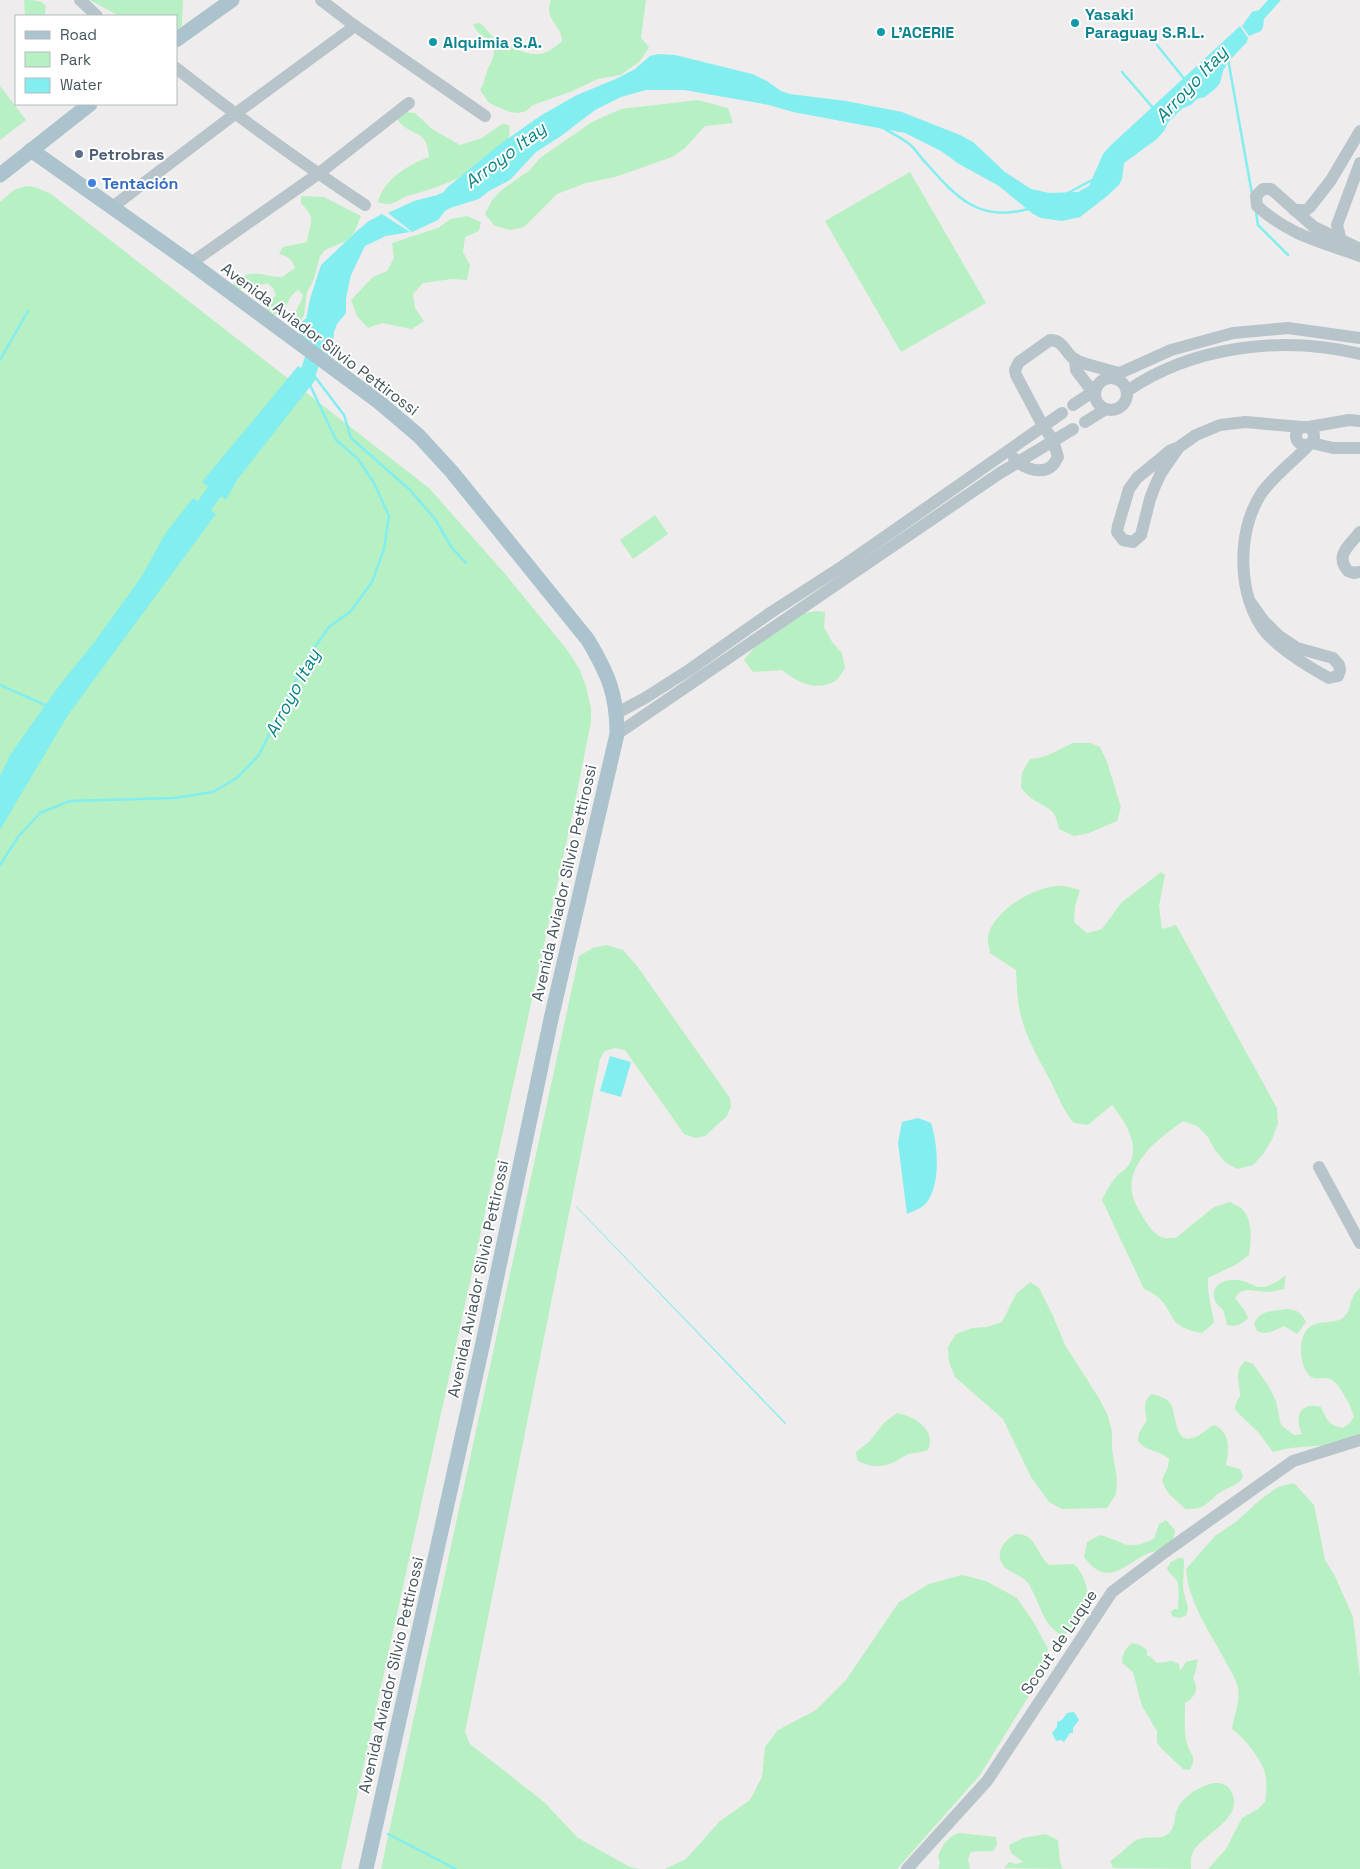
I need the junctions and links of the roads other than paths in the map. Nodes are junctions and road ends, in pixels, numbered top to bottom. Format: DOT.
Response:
graph roads {
  1 [pos="80,0"];
  2 [pos="232,0"];
  3 [pos="321,0"];
  4 [pos="96,15"];
  5 [pos="355,26"];
  6 [pos="178,39"];
  7 [pos="178,70"];
  8 [pos="409,103"];
  9 [pos="89,105"];
  10 [pos="235,114"];
  11 [pos="485,116"];
  12 [pos="1360,131"];
  13 [pos="30,150"];
  14 [pos="1360,163"];
  15 [pos="0,174"];
  16 [pos="318,174"];
  17 [pos="365,205"];
  18 [pos="111,208"];
  19 [pos="1294,210"];
  20 [pos="1341,241"];
  21 [pos="1360,249"];
  22 [pos="1360,256"];
  23 [pos="191,263"];
  24 [pos="1360,338"];
  25 [pos="1360,354"];
  26 [pos="1075,359"];
  27 [pos="1115,375"];
  28 [pos="1095,389"];
  29 [pos="1127,391"];
  30 [pos="1073,405"];
  31 [pos="1106,409"];
  32 [pos="1062,413"];
  33 [pos="1360,421"];
  34 [pos="1085,422"];
  35 [pos="1043,426"];
  36 [pos="1073,428"];
  37 [pos="1304,437"];
  38 [pos="1053,440"];
  39 [pos="1179,447"];
  40 [pos="1360,448"];
  41 [pos="1008,450"];
  42 [pos="1018,462"];
  43 [pos="1360,532"];
  44 [pos="882,546"];
  45 [pos="1360,572"];
  46 [pos="1252,603"];
  47 [pos="617,713"];
  48 [pos="617,734"];
  49 [pos="1320,1167"];
  50 [pos="1360,1243"];
  51 [pos="1360,1442"];
  52 [pos="366,1869"];
  53 [pos="907,1869"];
  1 -- 4 [label="street"];
  2 -- 6 [label="main road"];
  3 -- 5 [label="street"];
  5 -- 10 [label="street"];
  5 -- 11 [label="street"];
  7 -- 10 [label="street"];
  8 -- 16 [label="street"];
  9 -- 13 [label="main road"];
  10 -- 16 [label="street"];
  10 -- 18 [label="street"];
  12 -- 19 [label="street"];
  13 -- 15 [label="main road"];
  13 -- 18 [label="main road, Avenida Aviador Silvio Pettirossi"];
  14 -- 20 [label="street"];
  16 -- 17 [label="street"];
  16 -- 23 [label="street"];
  18 -- 23 [label="main road, Avenida Aviador Silvio Pettirossi"];
  19 -- 20 [label="street"];
  19 -- 22 [label="street"];
  20 -- 21 [label="street"];
  23 -- 47 [label="main road, Avenida Aviador Silvio Pettirossi"];
  24 -- 27 [label="street"];
  25 -- 29 [label="street"];
  26 -- 27 [label="street"];
  26 -- 28 [label="street"];
  26 -- 35 [label="street"];
  27 -- 28 [label="street"];
  27 -- 29 [label="street"];
  28 -- 30 [label="street"];
  28 -- 31 [label="street"];
  29 -- 31 [label="street"];
  31 -- 34 [label="street"];
  32 -- 35 [label="street"];
  33 -- 37 [label="street"];
  35 -- 38 [label="street"];
  35 -- 41 [label="street"];
  36 -- 38 [label="street"];
  37 -- 39 [label="street"];
  37 -- 40 [label="street"];
  37 -- 46 [label="street"];
  38 -- 42 [label="street"];
  38 -- 42 [label="street"];
  39 -- 39 [label="street"];
  41 -- 42 [label="street"];
  41 -- 44 [label="street"];
  42 -- 44 [label="street"];
  43 -- 45 [label="street"];
  44 -- 47 [label="street"];
  44 -- 48 [label="street"];
  46 -- 46 [label="street"];
  47 -- 48 [label="main road, Avenida Aviador Silvio Pettirossi"];
  48 -- 52 [label="main road, Avenida Aviador Silvio Pettirossi"];
  49 -- 50 [label="street"];
  51 -- 53 [label="street, Scout de Luque"];
}
